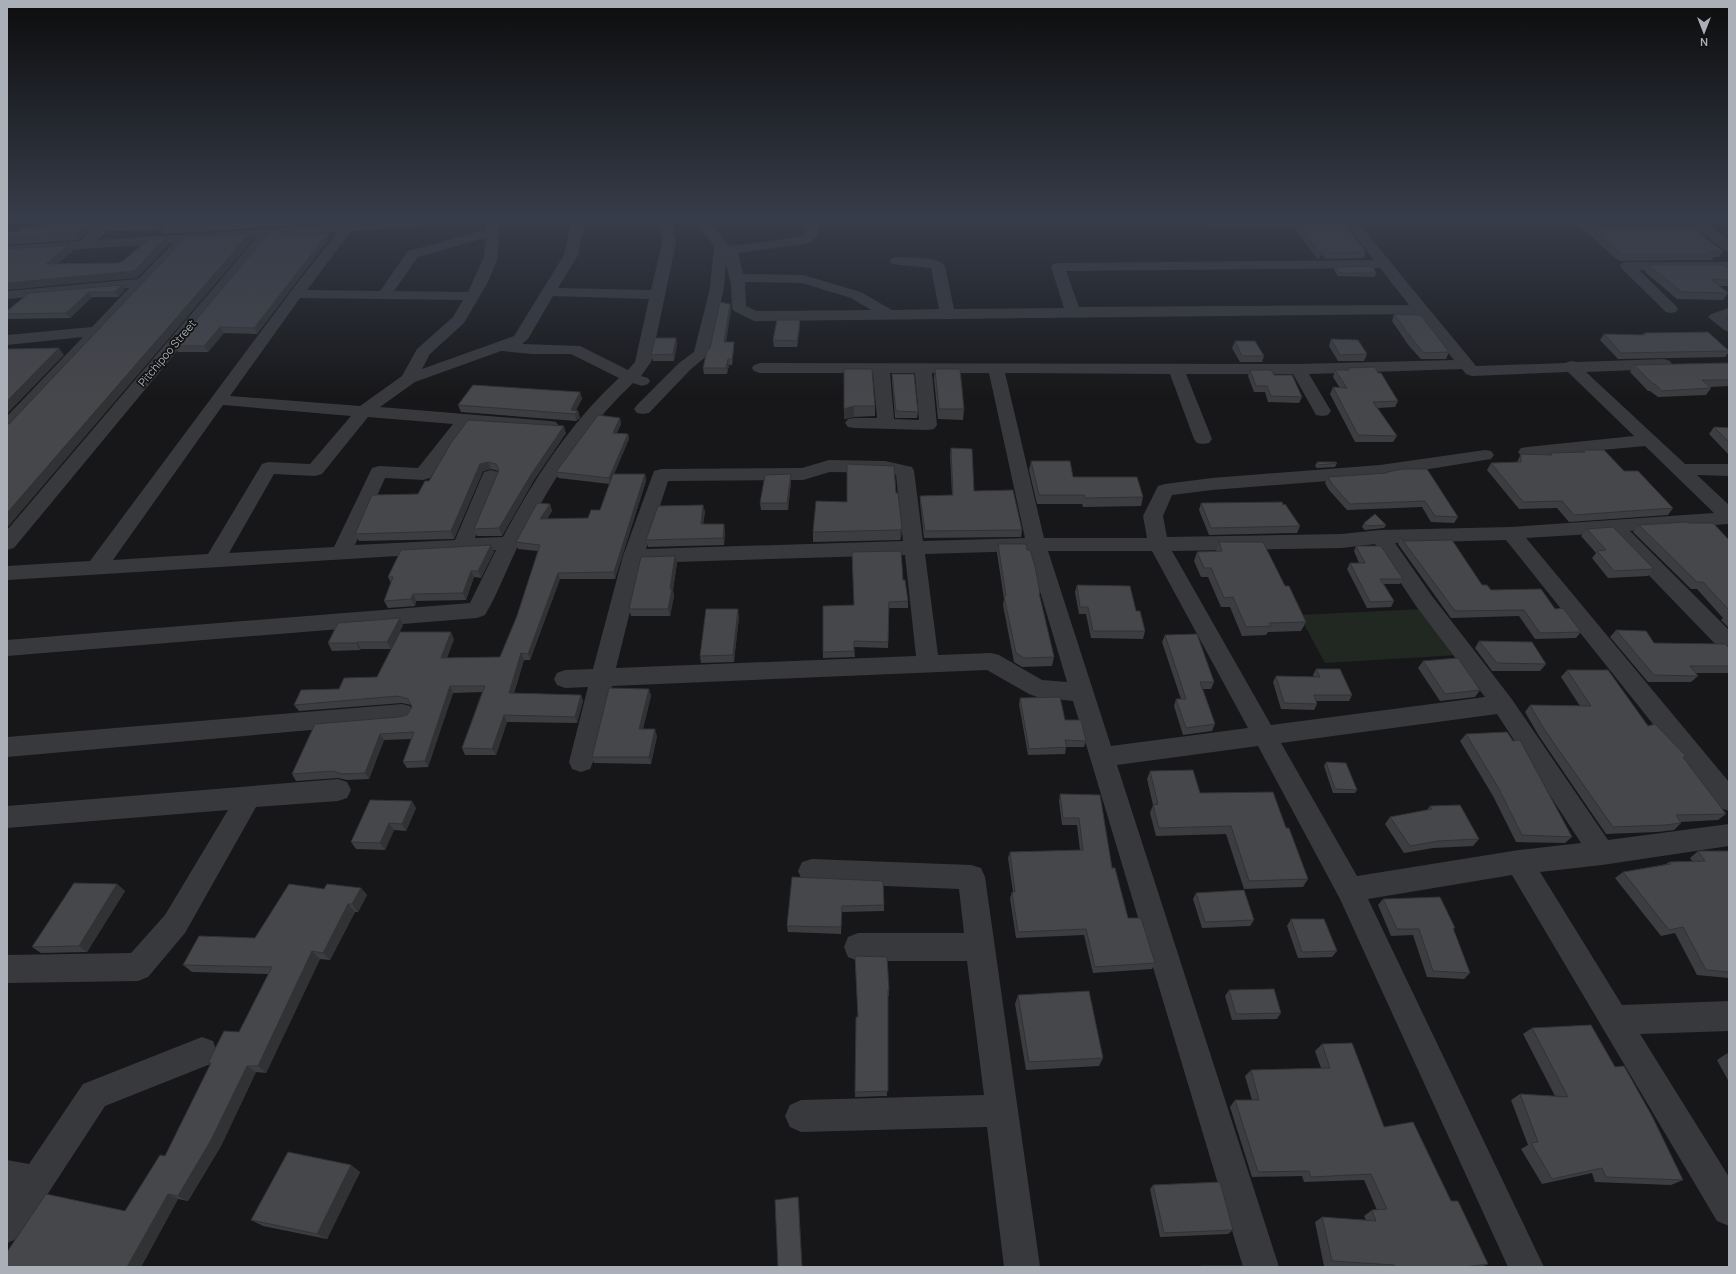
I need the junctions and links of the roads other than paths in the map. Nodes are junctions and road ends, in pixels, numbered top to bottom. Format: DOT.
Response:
graph roads {
  1 [pos="146,278"];
  2 [pos="229,278"];
  3 [pos="308,278"];
  4 [pos="396,278"];
  5 [pos="482,278"];
  6 [pos="557,278"];
  7 [pos="662,278"];
  8 [pos="719,278"];
  9 [pos="736,278"];
  10 [pos="767,278"];
  11 [pos="940,278"];
  12 [pos="1062,278"];
  13 [pos="1396,278"];
  14 [pos="1640,278"];
  15 [pos="141,283"];
  16 [pos="550,292"];
  17 [pos="296,294"];
  18 [pos="7,295"];
  19 [pos="384,295"];
  20 [pos="658,295"];
  21 [pos="473,296"];
  22 [pos="1420,309"];
  23 [pos="1671,309"];
  24 [pos="1073,312"];
  25 [pos="1729,312"];
  26 [pos="947,313"];
  27 [pos="889,314"];
  28 [pos="1729,327"];
  29 [pos="96,331"];
  30 [pos="7,340"];
  31 [pos="498,347"];
  32 [pos="1466,364"];
  33 [pos="1682,364"];
  34 [pos="1571,366"];
  35 [pos="760,368"];
  36 [pos="881,369"];
  37 [pos="923,369"];
  38 [pos="996,369"];
  39 [pos="1176,369"];
  40 [pos="1298,369"];
  41 [pos="629,377"];
  42 [pos="409,379"];
  43 [pos="665,387"];
  44 [pos="219,400"];
  45 [pos="643,409"];
  46 [pos="364,411"];
  47 [pos="1322,411"];
  48 [pos="465,419"];
  49 [pos="854,424"];
  50 [pos="886,424"];
  51 [pos="7,426"];
  52 [pos="580,428"];
  53 [pos="1203,439"];
  54 [pos="1648,440"];
  55 [pos="1527,452"];
  56 [pos="1485,455"];
  57 [pos="1678,469"];
  58 [pos="1729,470"];
  59 [pos="491,476"];
  60 [pos="1729,517"];
  61 [pos="1613,526"];
  62 [pos="1511,533"];
  63 [pos="1380,537"];
  64 [pos="7,543"];
  65 [pos="509,543"];
  66 [pos="1036,544"];
  67 [pos="1158,544"];
  68 [pos="462,546"];
  69 [pos="913,547"];
  70 [pos="341,553"];
  71 [pos="632,556"];
  72 [pos="214,561"];
  73 [pos="96,568"];
  74 [pos="7,573"];
  75 [pos="1729,644"];
  76 [pos="7,648"];
  77 [pos="928,664"];
  78 [pos="601,678"];
  79 [pos="565,679"];
  80 [pos="1082,693"];
  81 [pos="1503,704"];
  82 [pos="402,713"];
  83 [pos="1264,736"];
  84 [pos="7,747"];
  85 [pos="1102,757"];
  86 [pos="581,762"];
  87 [pos="338,790"];
  88 [pos="249,797"];
  89 [pos="1729,800"];
  90 [pos="7,817"];
  91 [pos="1729,835"];
  92 [pos="1602,853"];
  93 [pos="1519,862"];
  94 [pos="812,871"];
  95 [pos="1350,890"];
  96 [pos="858,947"];
  97 [pos="980,948"];
  98 [pos="7,969"];
  99 [pos="1729,1016"];
  100 [pos="1616,1020"];
  101 [pos="202,1052"];
  102 [pos="1002,1111"];
  103 [pos="801,1116"];
  104 [pos="22,1180"];
  105 [pos="1729,1210"];
  106 [pos="7,1226"];
  107 [pos="1022,1267"];
  108 [pos="1262,1267"];
  109 [pos="1526,1267"];
  1 -- 15 [label="street"];
  2 -- 64 [label="street, Pitchipoo Street"];
  3 -- 17 [label="street"];
  4 -- 19 [label="street"];
  5 -- 21 [label="street"];
  6 -- 16 [label="street"];
  7 -- 20 [label="street"];
  8 -- 43 [label="street"];
  9 -- 27 [label="street"];
  10 -- 27 [label="street"];
  11 -- 26 [label="street"];
  12 -- 24 [label="street"];
  13 -- 22 [label="street"];
  14 -- 23 [label="street"];
  15 -- 18 [label="street"];
  15 -- 29 [label="street"];
  16 -- 20 [label="street"];
  16 -- 31 [label="street"];
  17 -- 19 [label="street"];
  17 -- 44 [label="street"];
  19 -- 21 [label="street"];
  20 -- 41 [label="street"];
  21 -- 42 [label="street"];
  22 -- 24 [label="street"];
  22 -- 32 [label="street"];
  24 -- 26 [label="street"];
  25 -- 28 [label="street"];
  26 -- 27 [label="street"];
  29 -- 30 [label="street"];
  29 -- 51 [label="street"];
  31 -- 41 [label="street"];
  31 -- 42 [label="street"];
  32 -- 34 [label="street"];
  32 -- 40 [label="street"];
  33 -- 34 [label="street"];
  34 -- 54 [label="street"];
  35 -- 36 [label="street"];
  36 -- 37 [label="street"];
  36 -- 50 [label="street"];
  37 -- 38 [label="street"];
  37 -- 50 [label="street"];
  38 -- 39 [label="street"];
  38 -- 66 [label="street"];
  39 -- 40 [label="street"];
  39 -- 53 [label="street"];
  40 -- 47 [label="street"];
  41 -- 43 [label="street"];
  41 -- 52 [label="street"];
  42 -- 46 [label="street"];
  43 -- 45 [label="street"];
  44 -- 46 [label="street"];
  44 -- 73 [label="street"];
  46 -- 48 [label="street"];
  46 -- 72 [label="street"];
  48 -- 52 [label="street"];
  48 -- 70 [label="street"];
  49 -- 50 [label="street"];
  52 -- 65 [label="street"];
  54 -- 55 [label="street"];
  54 -- 57 [label="street"];
  56 -- 67 [label="street"];
  57 -- 58 [label="street"];
  57 -- 60 [label="street"];
  59 -- 68 [label="street"];
  60 -- 61 [label="street"];
  61 -- 62 [label="street"];
  61 -- 75 [label="street"];
  62 -- 63 [label="street"];
  62 -- 89 [label="street"];
  63 -- 67 [label="street"];
  63 -- 81 [label="street"];
  65 -- 68 [label="street"];
  65 -- 76 [label="street"];
  66 -- 67 [label="street"];
  66 -- 69 [label="street"];
  66 -- 80 [label="street"];
  67 -- 83 [label="street"];
  68 -- 70 [label="street"];
  69 -- 71 [label="street"];
  69 -- 71 [label="street"];
  69 -- 77 [label="street"];
  70 -- 72 [label="street"];
  71 -- 78 [label="street"];
  72 -- 73 [label="street"];
  73 -- 74 [label="street"];
  77 -- 78 [label="street"];
  77 -- 80 [label="street"];
  78 -- 79 [label="street"];
  78 -- 86 [label="street"];
  80 -- 85 [label="street"];
  81 -- 83 [label="street"];
  81 -- 92 [label="street"];
  82 -- 84 [label="street"];
  83 -- 85 [label="street"];
  83 -- 95 [label="street"];
  85 -- 108 [label="street"];
  87 -- 88 [label="street"];
  88 -- 90 [label="street"];
  88 -- 98 [label="street"];
  91 -- 92 [label="street"];
  92 -- 93 [label="street"];
  93 -- 95 [label="street"];
  93 -- 100 [label="street"];
  94 -- 97 [label="street"];
  95 -- 109 [label="street"];
  96 -- 97 [label="street"];
  97 -- 102 [label="street"];
  99 -- 100 [label="street"];
  100 -- 105 [label="street"];
  101 -- 104 [label="street"];
  102 -- 103 [label="street"];
  102 -- 107 [label="street"];
  104 -- 106 [label="street"];
}
